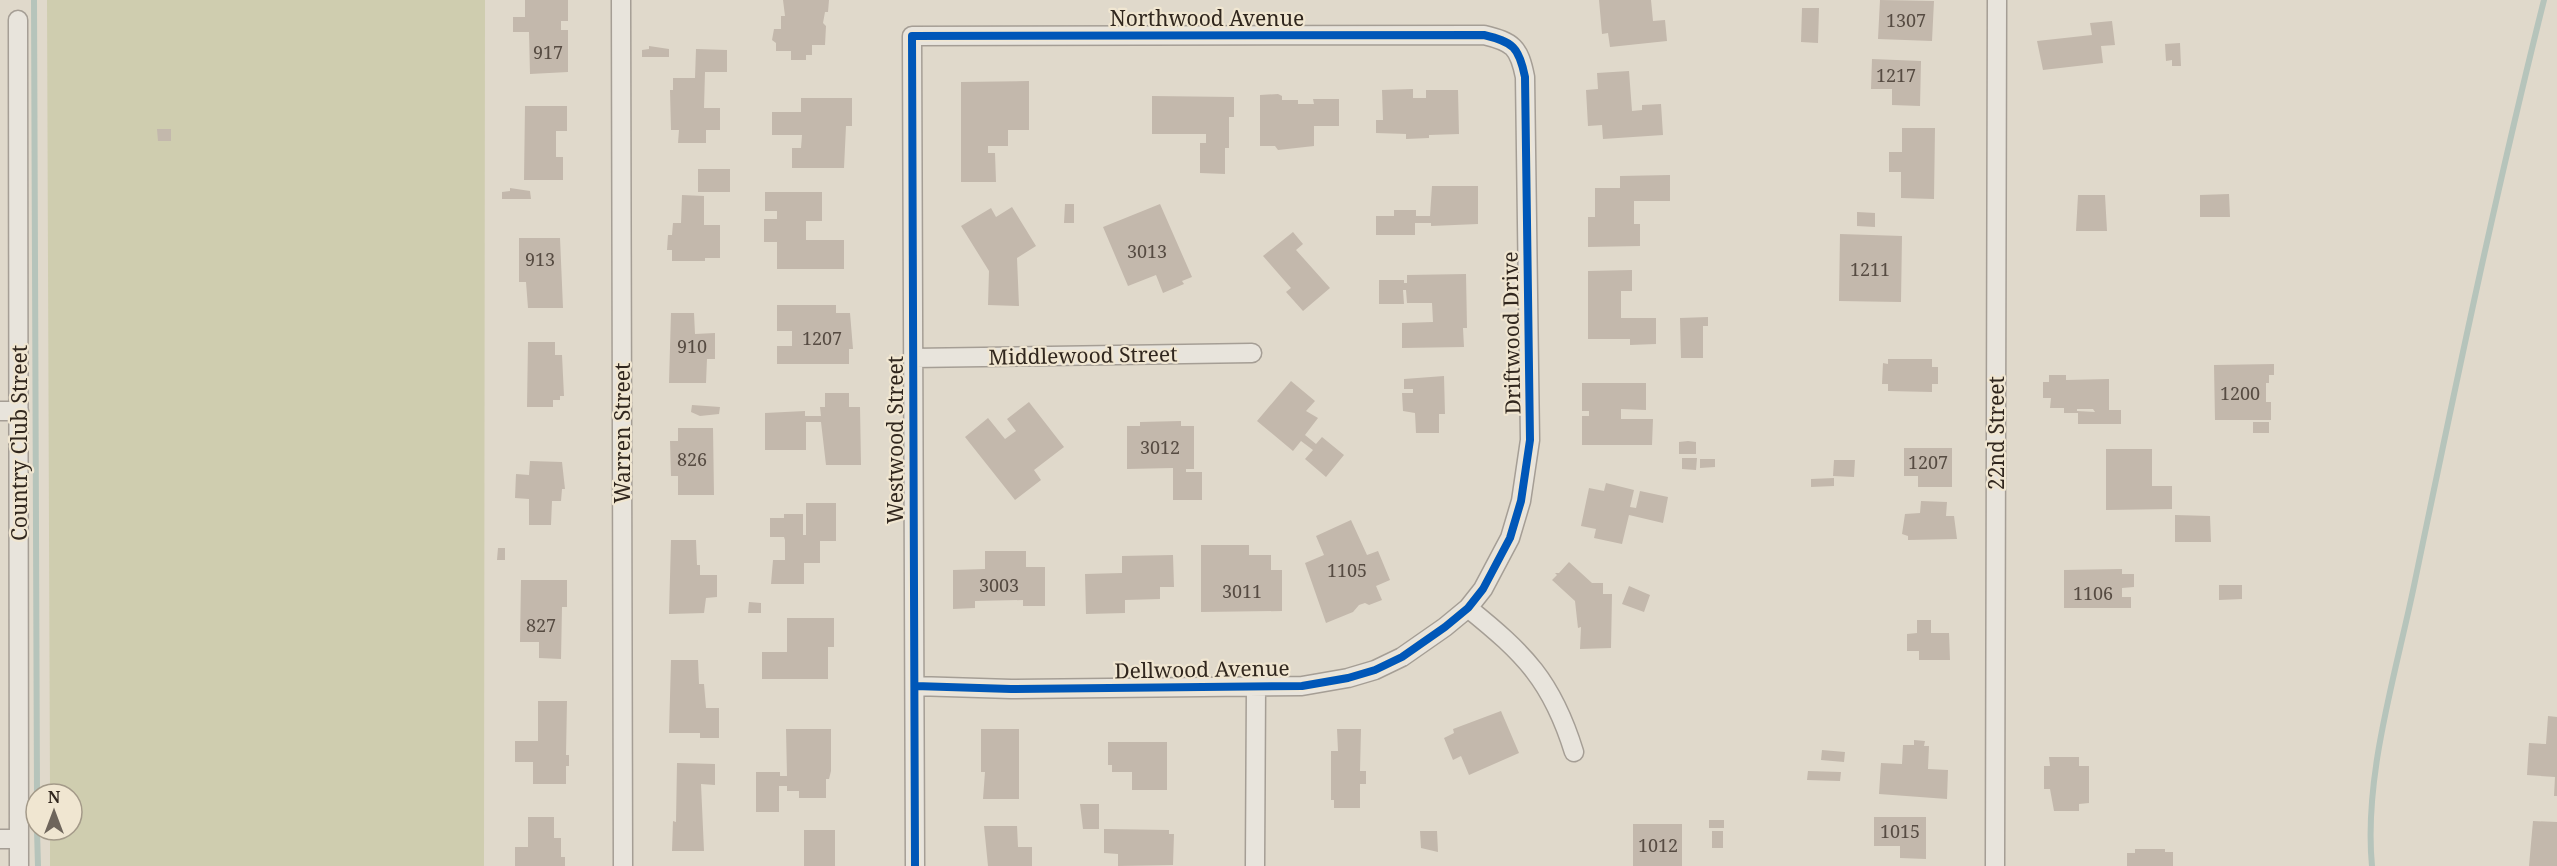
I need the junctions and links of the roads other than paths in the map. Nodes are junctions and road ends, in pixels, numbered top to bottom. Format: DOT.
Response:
graph roads {
  1 [pos="621,0"];
  2 [pos="1997,0"];
  3 [pos="18,20"];
  4 [pos="935,36"];
  5 [pos="1514,46"];
  6 [pos="1252,353"];
  7 [pos="913,358"];
  8 [pos="0,411"];
  9 [pos="19,411"];
  10 [pos="1468,608"];
  11 [pos="915,686"];
  12 [pos="1256,688"];
  13 [pos="1574,752"];
  14 [pos="0,839"];
  15 [pos="19,839"];
  16 [pos="19,866"];
  17 [pos="623,866"];
  18 [pos="915,866"];
  19 [pos="1255,866"];
  20 [pos="1995,866"];
  1 -- 17 [label="street, Warren Street"];
  2 -- 20 [label="street, 22nd Street"];
  3 -- 9 [label="street, Country Club Street"];
  4 -- 5 [label="street, Northwood Avenue"];
  4 -- 7 [label="street, Westwood Street"];
  5 -- 10 [label="street, Driftwood Drive"];
  6 -- 7 [label="street, Middlewood Street"];
  7 -- 11 [label="street, Westwood Street"];
  8 -- 9 [label="street"];
  9 -- 15 [label="street, Country Club Street"];
  10 -- 12 [label="street, Dellwood Avenue"];
  10 -- 13 [label="street"];
  11 -- 12 [label="street, Dellwood Avenue"];
  11 -- 18 [label="street, Westwood Street"];
  12 -- 19 [label="street"];
  14 -- 15 [label="street"];
  15 -- 16 [label="street, Country Club Street"];
}
